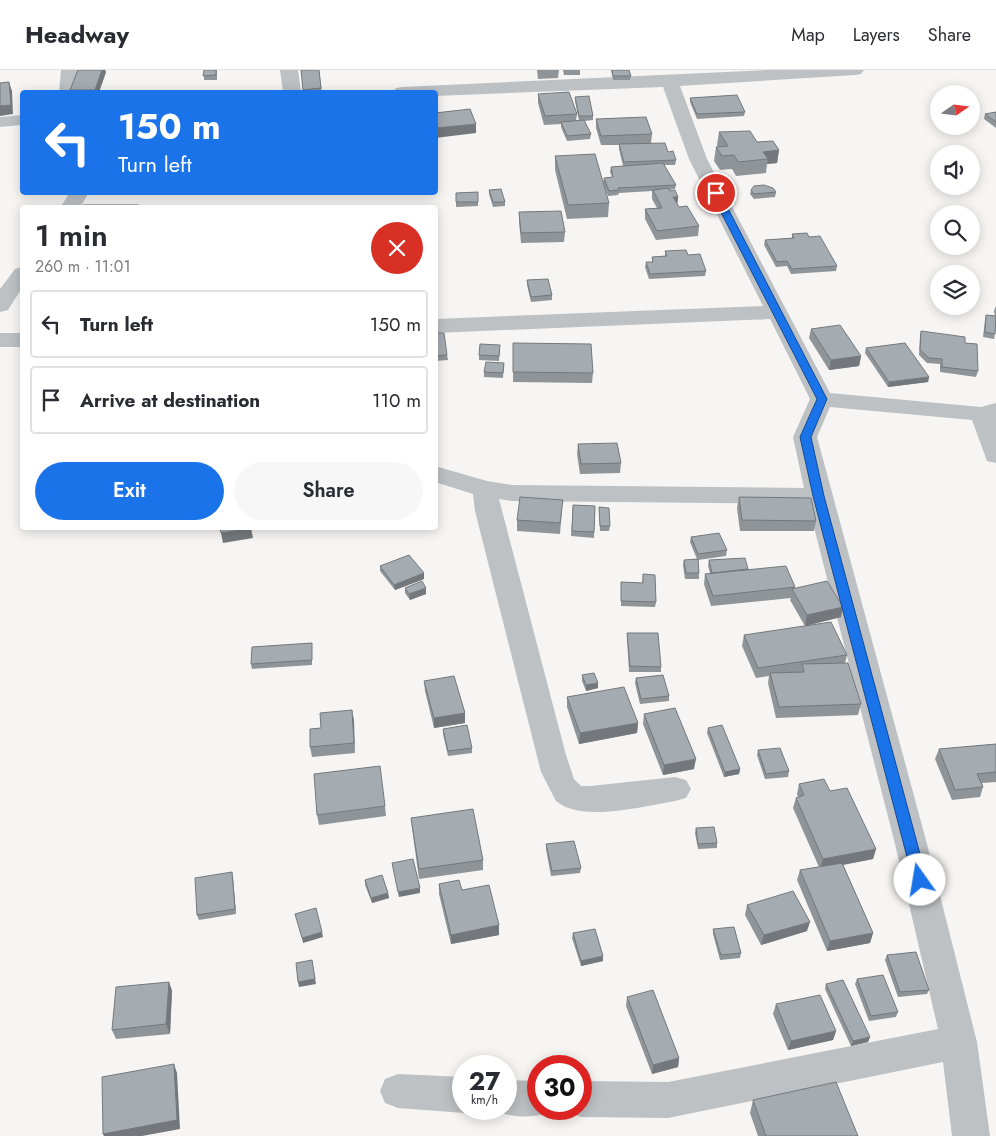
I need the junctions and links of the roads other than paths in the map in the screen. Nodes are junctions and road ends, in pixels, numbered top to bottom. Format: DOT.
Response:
graph roads {
  1 [pos="70,70"];
  2 [pos="289,70"];
  3 [pos="855,70"];
  4 [pos="592,77"];
  5 [pos="670,81"];
  6 [pos="68,90"];
  7 [pos="292,90"];
  8 [pos="427,90"];
  9 [pos="20,120"];
  10 [pos="0,122"];
  11 [pos="20,277"];
  12 [pos="0,305"];
  13 [pos="776,312"];
  14 [pos="438,326"];
  15 [pos="0,340"];
  16 [pos="20,340"];
  17 [pos="822,399"];
  18 [pos="989,412"];
  19 [pos="996,455"];
  20 [pos="438,475"];
  21 [pos="485,489"];
  22 [pos="819,496"];
  23 [pos="675,789"];
  24 [pos="959,1042"];
  25 [pos="398,1091"];
  26 [pos="452,1094"];
  27 [pos="592,1099"];
  28 [pos="972,1136"];
  1 -- 6 [label="street"];
  2 -- 7 [label="street"];
  3 -- 5 [label="street"];
  4 -- 5 [label="street"];
  4 -- 8 [label="street"];
  5 -- 13 [label="street"];
  9 -- 10 [label="street"];
  11 -- 12 [label="street"];
  13 -- 14 [label="street"];
  13 -- 17 [label="street"];
  15 -- 16 [label="street"];
  17 -- 18 [label="street"];
  17 -- 22 [label="street"];
  18 -- 19 [label="street"];
  20 -- 21 [label="street"];
  21 -- 22 [label="street"];
  21 -- 23 [label="street"];
  22 -- 24 [label="street"];
  24 -- 27 [label="street"];
  24 -- 28 [label="street"];
  25 -- 26 [label="street"];
}
